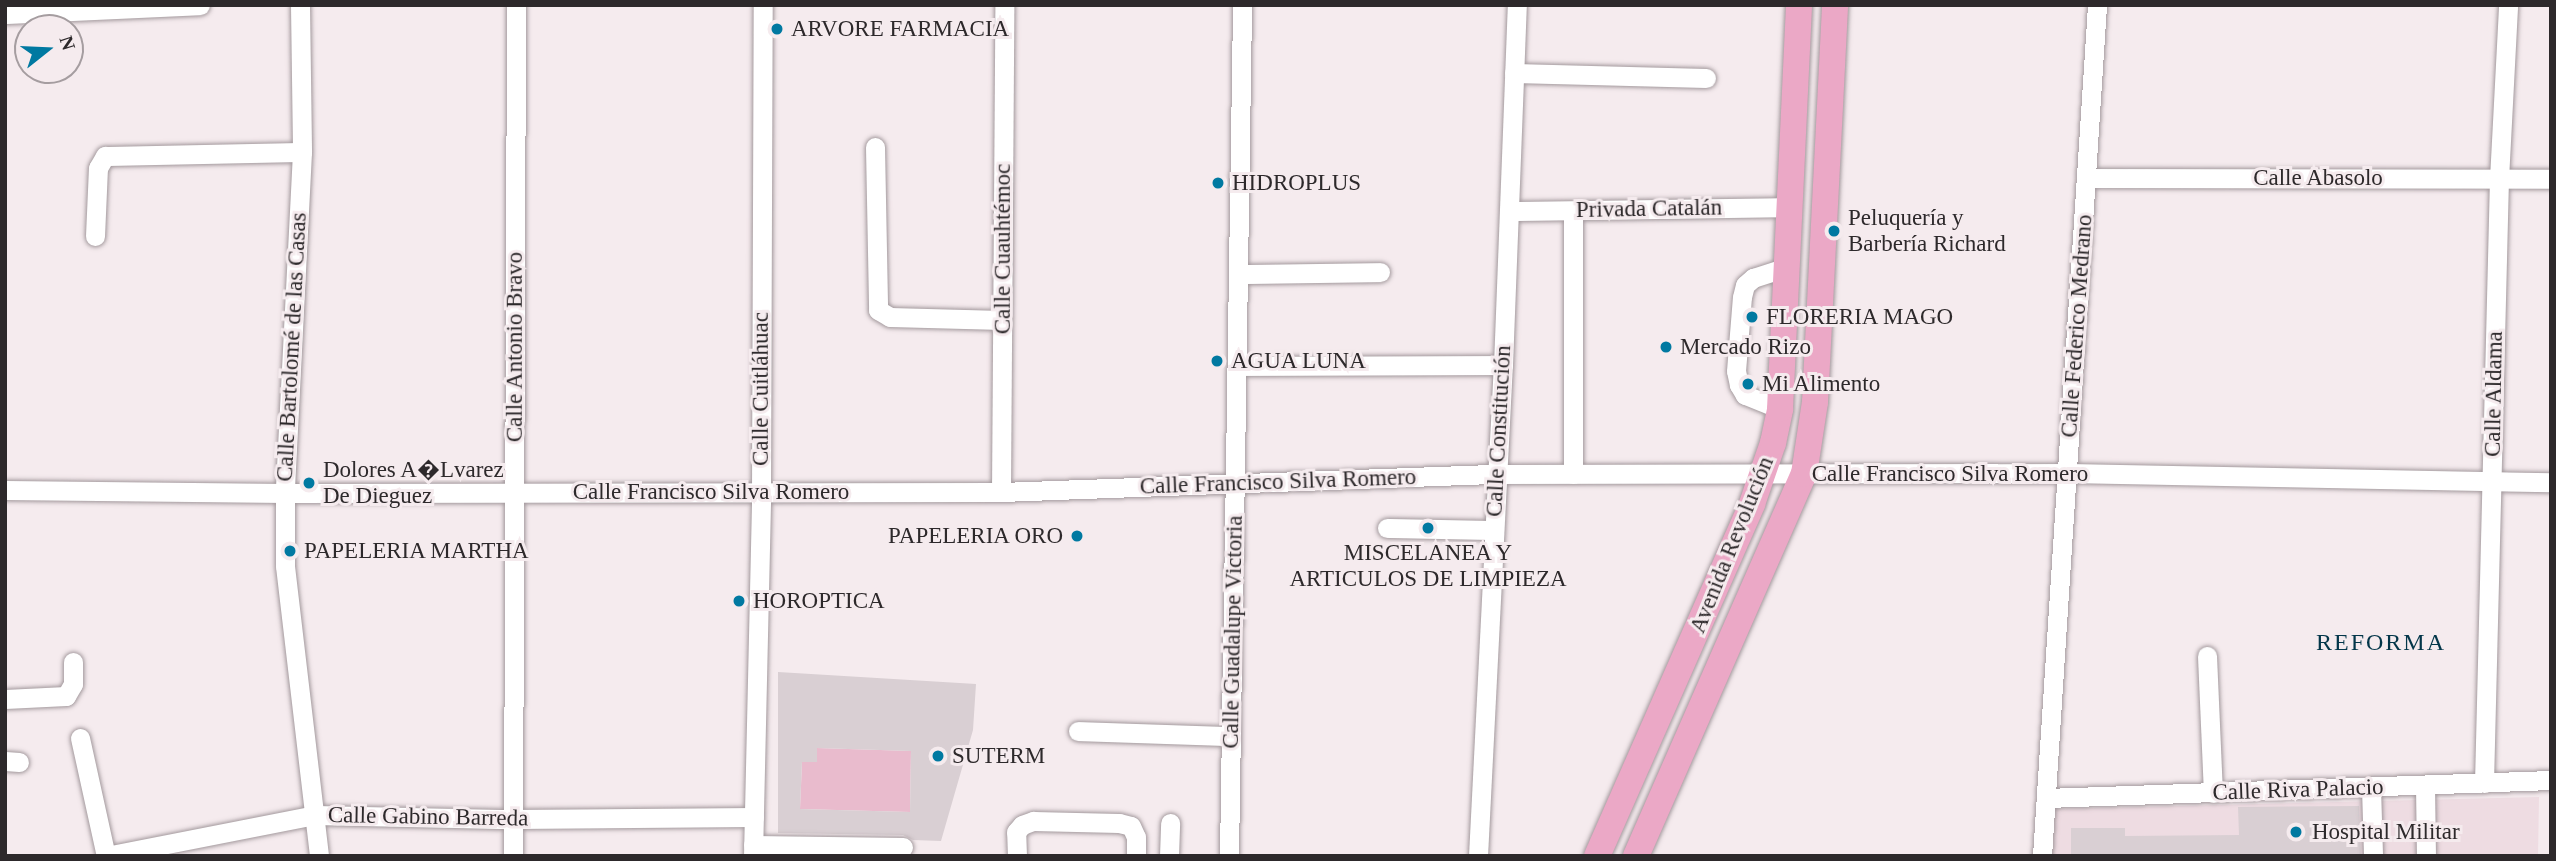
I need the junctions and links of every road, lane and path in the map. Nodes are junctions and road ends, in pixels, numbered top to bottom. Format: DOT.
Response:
graph roads {
  1 [pos="200,5"];
  2 [pos="300,5"];
  3 [pos="516,5"];
  4 [pos="763,5"];
  5 [pos="1004,5"];
  6 [pos="1242,5"];
  7 [pos="1517,5"];
  8 [pos="1799,5"];
  9 [pos="1835,5"];
  10 [pos="2098,5"];
  11 [pos="2508,5"];
  12 [pos="178,6"];
  13 [pos="5,14"];
  14 [pos="1514,73"];
  15 [pos="1706,78"];
  16 [pos="876,147"];
  17 [pos="302,152"];
  18 [pos="2086,178"];
  19 [pos="2499,179"];
  20 [pos="2551,179"];
  21 [pos="1789,207"];
  22 [pos="1509,211"];
  23 [pos="1573,211"];
  24 [pos="94,236"];
  25 [pos="1786,267"];
  26 [pos="1380,272"];
  27 [pos="1239,274"];
  28 [pos="1002,320"];
  29 [pos="1503,365"];
  30 [pos="1238,366"];
  31 [pos="1780,409"];
  32 [pos="2068,473"];
  33 [pos="1497,474"];
  34 [pos="1573,474"];
  35 [pos="1765,474"];
  36 [pos="1804,474"];
  37 [pos="2492,481"];
  38 [pos="2551,482"];
  39 [pos="1235,483"];
  40 [pos="5,490"];
  41 [pos="514,492"];
  42 [pos="761,492"];
  43 [pos="1001,492"];
  44 [pos="285,493"];
  45 [pos="1387,528"];
  46 [pos="1494,530"];
  47 [pos="2207,656"];
  48 [pos="72,663"];
  49 [pos="5,699"];
  50 [pos="1078,731"];
  51 [pos="1231,736"];
  52 [pos="80,738"];
  53 [pos="2551,780"];
  54 [pos="2484,783"];
  55 [pos="2425,785"];
  56 [pos="2371,787"];
  57 [pos="2213,793"];
  58 [pos="2046,798"];
  59 [pos="315,814"];
  60 [pos="754,817"];
  61 [pos="513,819"];
  62 [pos="1170,823"];
  63 [pos="903,847"];
  64 [pos="753,851"];
  65 [pos="106,856"];
  66 [pos="319,856"];
  67 [pos="513,856"];
  68 [pos="1017,856"];
  69 [pos="1136,856"];
  70 [pos="1169,856"];
  71 [pos="1229,856"];
  72 [pos="1478,856"];
  73 [pos="1597,856"];
  74 [pos="1636,856"];
  75 [pos="2042,856"];
  76 [pos="2373,856"];
  77 [pos="2426,856"];
  1 -- 12 [label="street"];
  2 -- 17 [label="street, Calle Bartolomé de las Casas"];
  3 -- 41 [label="street, Calle Antonio Bravo"];
  4 -- 42 [label="street, Calle Cuitláhuac"];
  5 -- 28 [label="street, Calle Cuauhtémoc"];
  6 -- 27 [label="street, Calle Guadalupe Victoria"];
  7 -- 14 [label="street, Calle Constitución"];
  8 -- 21 [label="main road, Avenida Revolución"];
  9 -- 36 [label="main road, Avenida Revolución"];
  10 -- 18 [label="street, Calle Federico Medrano"];
  11 -- 19 [label="street, Calle Aldama"];
  12 -- 13 [label="street"];
  14 -- 15 [label="street"];
  14 -- 22 [label="street, Calle Constitución"];
  16 -- 28 [label="street"];
  17 -- 24 [label="street"];
  17 -- 44 [label="street, Calle Bartolomé de las Casas"];
  18 -- 19 [label="street, Calle Abasolo"];
  18 -- 32 [label="street, Calle Federico Medrano"];
  19 -- 20 [label="street, Calle Abasolo"];
  19 -- 37 [label="street, Calle Aldama"];
  21 -- 23 [label="street, Privada Catalán"];
  21 -- 25 [label="main road, Avenida Revolución"];
  22 -- 23 [label="street, Privada Catalán"];
  22 -- 29 [label="street, Calle Constitución"];
  23 -- 34 [label="street"];
  25 -- 31 [label="main road, Avenida Revolución"];
  25 -- 31 [label="street"];
  26 -- 27 [label="street"];
  27 -- 30 [label="street, Calle Guadalupe Victoria"];
  28 -- 43 [label="street, Calle Cuauhtémoc"];
  29 -- 30 [label="street"];
  29 -- 33 [label="street, Calle Constitución"];
  30 -- 39 [label="street, Calle Guadalupe Victoria"];
  31 -- 35 [label="main road, Avenida Revolución"];
  32 -- 36 [label="street, Calle Francisco Silva Romero"];
  32 -- 37 [label="street, Calle Francisco Silva Romero"];
  32 -- 58 [label="street, Calle Federico Medrano"];
  33 -- 34 [label="street, Calle Francisco Silva Romero"];
  33 -- 39 [label="street, Calle Francisco Silva Romero"];
  33 -- 46 [label="street, Calle Constitución"];
  34 -- 35 [label="street, Calle Francisco Silva Romero"];
  35 -- 36 [label="street, Calle Francisco Silva Romero"];
  35 -- 73 [label="main road, Avenida Revolución"];
  36 -- 74 [label="main road, Avenida Revolución"];
  37 -- 38 [label="street, Calle Francisco Silva Romero"];
  37 -- 54 [label="street, Calle Aldama"];
  39 -- 43 [label="street, Calle Francisco Silva Romero"];
  39 -- 51 [label="street, Calle Guadalupe Victoria"];
  40 -- 44 [label="street, Calle Francisco Silva Romero"];
  41 -- 42 [label="street, Calle Francisco Silva Romero"];
  41 -- 44 [label="street, Calle Francisco Silva Romero"];
  41 -- 61 [label="street, Calle Antonio Bravo"];
  42 -- 43 [label="street, Calle Francisco Silva Romero"];
  42 -- 60 [label="street, Calle Cuitláhuac"];
  44 -- 59 [label="street, Calle Bartolomé de las Casas"];
  45 -- 46 [label="street"];
  46 -- 72 [label="street, Calle Constitución"];
  47 -- 57 [label="street"];
  48 -- 49 [label="street"];
  50 -- 51 [label="street"];
  51 -- 71 [label="street, Calle Guadalupe Victoria"];
  52 -- 65 [label="street"];
  53 -- 54 [label="street, Calle Riva Palacio"];
  54 -- 55 [label="street, Calle Riva Palacio"];
  55 -- 56 [label="street, Calle Riva Palacio"];
  55 -- 77 [label="street"];
  56 -- 57 [label="street, Calle Riva Palacio"];
  56 -- 76 [label="street"];
  57 -- 58 [label="street, Calle Riva Palacio"];
  58 -- 75 [label="street, Calle Federico Medrano"];
  59 -- 61 [label="street, Calle Gabino Barreda"];
  59 -- 65 [label="street, Calle Gabino Barreda"];
  59 -- 66 [label="street, Calle Bartolomé de las Casas"];
  60 -- 61 [label="street, Calle Gabino Barreda"];
  60 -- 64 [label="street, Calle Cuitláhuac"];
  61 -- 67 [label="street, Calle Antonio Bravo"];
  62 -- 70 [label="street"];
  63 -- 64 [label="street"];
  68 -- 69 [label="street"];
}
